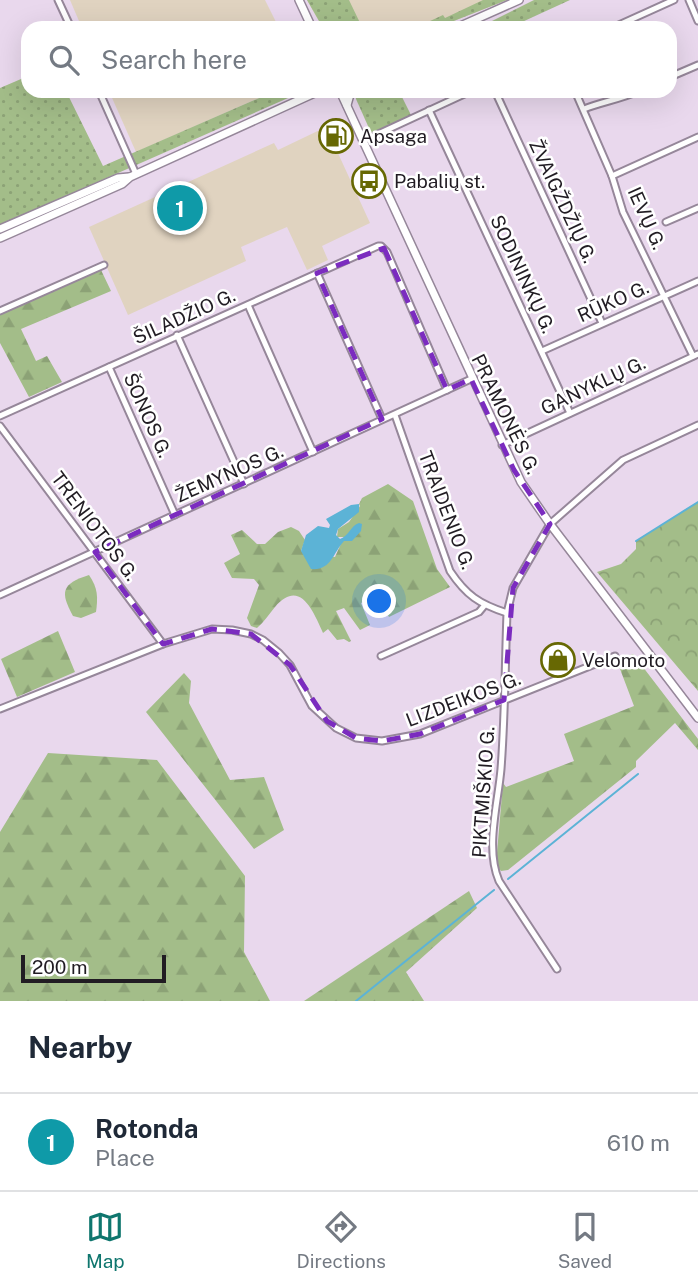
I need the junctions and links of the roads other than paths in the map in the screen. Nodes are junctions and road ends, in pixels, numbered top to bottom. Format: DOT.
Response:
graph roads {
  1 [pos="58,0"];
  2 [pos="299,0"];
  3 [pos="519,0"];
  4 [pos="674,0"];
  5 [pos="689,0"];
  6 [pos="68,21"];
  7 [pos="309,21"];
  8 [pos="472,21"];
  9 [pos="627,21"];
  10 [pos="698,21"];
  11 [pos="698,65"];
  12 [pos="677,74"];
  13 [pos="102,98"];
  14 [pos="304,98"];
  15 [pos="343,98"];
  16 [pos="349,98"];
  17 [pos="456,98"];
  18 [pos="498,98"];
  19 [pos="578,98"];
  20 [pos="622,98"];
  21 [pos="347,106"];
  22 [pos="429,110"];
  23 [pos="584,110"];
  24 [pos="698,137"];
  25 [pos="363,141"];
  26 [pos="133,176"];
  27 [pos="612,176"];
  28 [pos="698,208"];
  29 [pos="666,222"];
  30 [pos="0,229"];
  31 [pos="0,238"];
  32 [pos="104,265"];
  33 [pos="317,273"];
  34 [pos="698,281"];
  35 [pos="665,295"];
  36 [pos="248,305"];
  37 [pos="0,311"];
  38 [pos="602,323"];
  39 [pos="177,335"];
  40 [pos="541,351"];
  41 [pos="696,355"];
  42 [pos="109,367"];
  43 [pos="471,379"];
  44 [pos="447,390"];
  45 [pos="570,413"];
  46 [pos="396,415"];
  47 [pos="0,416"];
  48 [pos="382,419"];
  49 [pos="698,425"];
  50 [pos="0,426"];
  51 [pos="502,445"];
  52 [pos="313,452"];
  53 [pos="244,484"];
  54 [pos="175,514"];
  55 [pos="550,524"];
  56 [pos="95,552"];
  57 [pos="0,595"];
  58 [pos="484,606"];
  59 [pos="507,613"];
  60 [pos="163,644"];
  61 [pos="381,656"];
  62 [pos="615,656"];
  63 [pos="504,700"];
  64 [pos="0,709"];
  65 [pos="698,718"];
  66 [pos="557,969"];
  1 -- 6 [label="street"];
  2 -- 7 [label="main road"];
  3 -- 8 [label="main road"];
  4 -- 9 [label="street"];
  5 -- 10 [label="street"];
  11 -- 12 [label="street"];
  13 -- 26 [label="street"];
  14 -- 26 [label="main road"];
  15 -- 21 [label="main road, PRAMONĖS G."];
  16 -- 21 [label="main road"];
  17 -- 22 [label="street"];
  18 -- 38 [label="street, ŽVAIGŽDŽIŲ G."];
  19 -- 23 [label="street, IEVŲ G."];
  20 -- 23 [label="street"];
  21 -- 25 [label="main road, PRAMONĖS G."];
  22 -- 25 [label="street"];
  22 -- 40 [label="street, SODININKŲ G."];
  23 -- 27 [label="street, IEVŲ G."];
  24 -- 27 [label="street"];
  25 -- 43 [label="main road, PRAMONĖS G."];
  26 -- 30 [label="main road"];
  26 -- 31 [label="main road"];
  27 -- 35 [label="street, IEVŲ G."];
  28 -- 29 [label="street"];
  32 -- 37 [label="street"];
  33 -- 36 [label="street, ŠILADŽIO G."];
  33 -- 44 [label="street, ŠILADŽIO G."];
  33 -- 48 [label="street"];
  34 -- 35 [label="street, RŪKO G."];
  35 -- 38 [label="street, RŪKO G."];
  35 -- 41 [label="street, IEVŲ G."];
  36 -- 39 [label="street, ŠILADŽIO G."];
  36 -- 52 [label="street"];
  38 -- 40 [label="street, RŪKO G."];
  39 -- 42 [label="street, ŠILADŽIO G."];
  39 -- 53 [label="street"];
  40 -- 45 [label="street, SODININKŲ G."];
  41 -- 45 [label="street, GANYKLŲ G."];
  42 -- 47 [label="street, ŠILADŽIO G."];
  42 -- 54 [label="street, ŠONOS G."];
  43 -- 44 [label="street, ŽEMYNOS G."];
  43 -- 51 [label="main road, PRAMONĖS G."];
  44 -- 46 [label="street, ŽEMYNOS G."];
  45 -- 51 [label="street, GANYKLŲ G."];
  46 -- 48 [label="street, ŽEMYNOS G."];
  46 -- 58 [label="street, TRAIDENIO G."];
  48 -- 52 [label="street, ŽEMYNOS G."];
  49 -- 55 [label="street, PIKTMIŠKIO G."];
  50 -- 56 [label="street, TRENIOTOS G."];
  51 -- 55 [label="main road, PRAMONĖS G."];
  52 -- 53 [label="street, ŽEMYNOS G."];
  53 -- 54 [label="street, ŽEMYNOS G."];
  54 -- 56 [label="street, ŽEMYNOS G."];
  55 -- 59 [label="street, PIKTMIŠKIO G."];
  55 -- 65 [label="main road, PRAMONĖS G."];
  56 -- 57 [label="street, ŽEMYNOS G."];
  56 -- 60 [label="street, TRENIOTOS G."];
  58 -- 59 [label="street, TRAIDENIO G."];
  58 -- 61 [label="street"];
  59 -- 63 [label="street, PIKTMIŠKIO G."];
  60 -- 63 [label="street, LIZDEIKOS G."];
  60 -- 64 [label="street, LIZDEIKOS G."];
  62 -- 63 [label="street, LIZDEIKOS G."];
  63 -- 66 [label="street, PIKTMIŠKIO G."];
}
